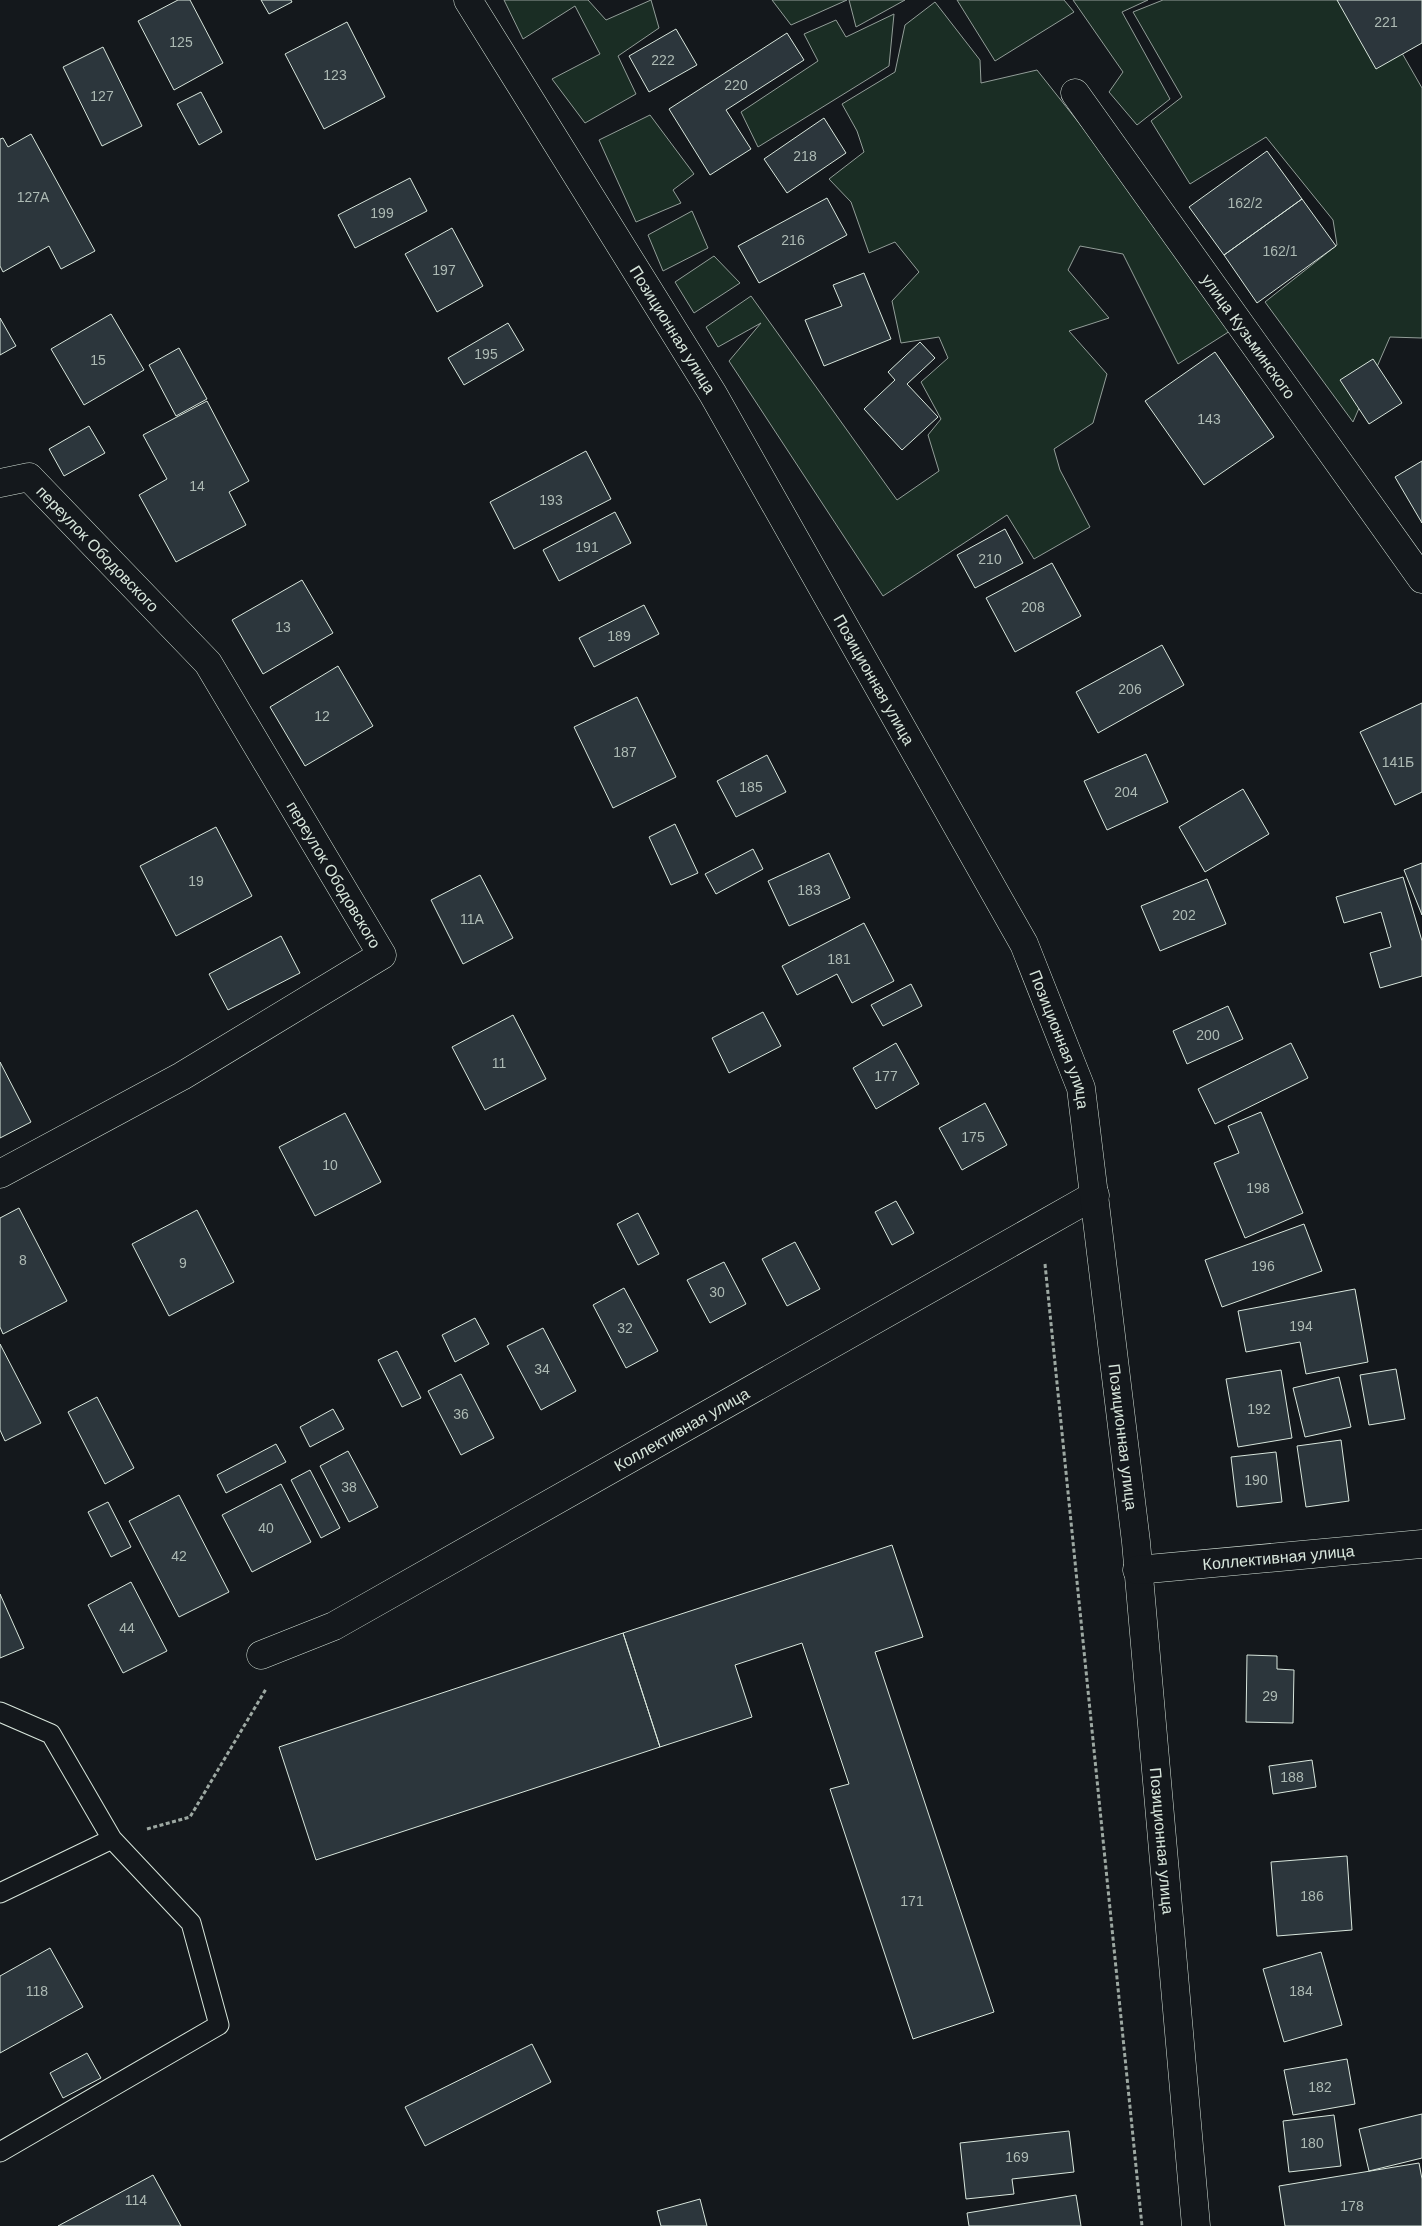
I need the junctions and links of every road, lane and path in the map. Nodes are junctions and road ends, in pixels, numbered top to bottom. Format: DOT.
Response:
graph roads {
  1 [pos="468,0"];
  2 [pos="1075,93"];
  3 [pos="0,483"];
  4 [pos="1422,579"];
  5 [pos="0,1174"];
  6 [pos="1095,1194"];
  7 [pos="1041,1226"];
  8 [pos="1422,1544"];
  9 [pos="1137,1570"];
  10 [pos="261,1654"];
  11 [pos="0,1712"];
  12 [pos="112,1839"];
  13 [pos="0,1893"];
  14 [pos="0,2152"];
  15 [pos="1142,2226"];
  16 [pos="1196,2226"];
  1 -- 6 [label="street, Позиционная улица"];
  2 -- 4 [label="street, улица Кузьминского"];
  3 -- 5 [label="street, переулок Ободовского"];
  6 -- 7 [label="street, Коллективная улица"];
  6 -- 9 [label="street, Позиционная улица"];
  7 -- 10 [label="street, Коллективная улица"];
  7 -- 15 [label="path"];
  8 -- 9 [label="street, Коллективная улица"];
  9 -- 16 [label="street, Позиционная улица"];
  10 -- 12 [label="path"];
  11 -- 12 [label="lane"];
  12 -- 13 [label="lane"];
  12 -- 14 [label="lane"];
}
